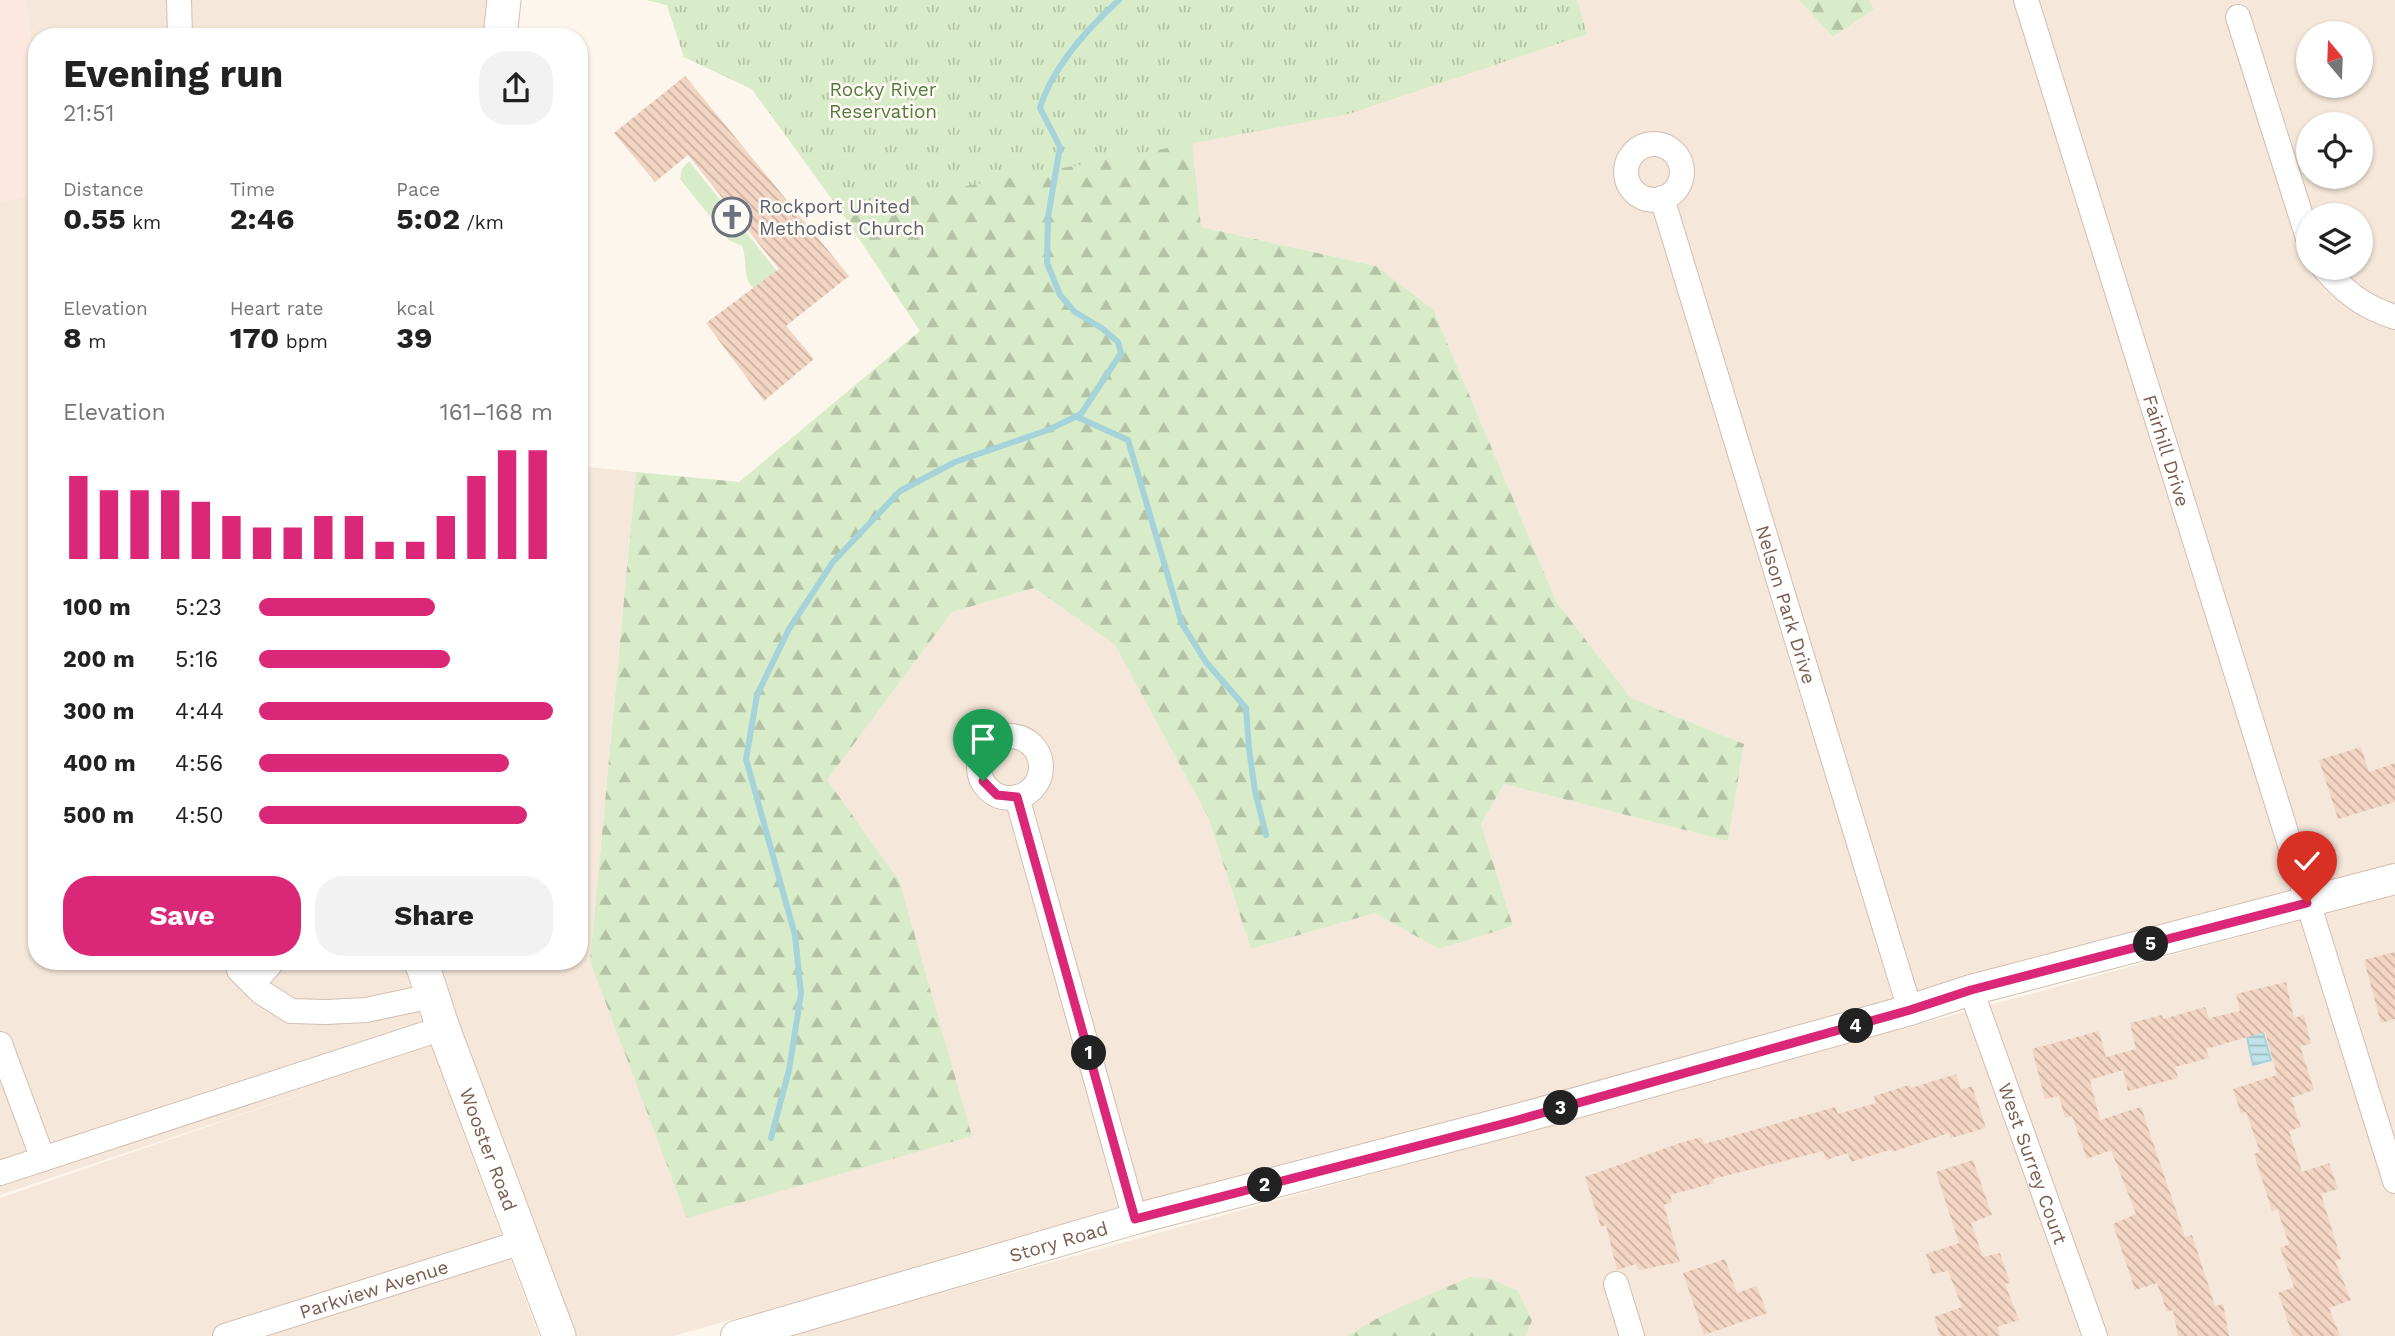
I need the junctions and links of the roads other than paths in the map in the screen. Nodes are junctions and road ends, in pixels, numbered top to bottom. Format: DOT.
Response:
graph roads {
  1 [pos="178,0"];
  2 [pos="504,0"];
  3 [pos="2026,0"];
  4 [pos="2238,18"];
  5 [pos="180,28"];
  6 [pos="501,28"];
  7 [pos="1662,198"];
  8 [pos="2297,203"];
  9 [pos="2334,280"];
  10 [pos="2395,317"];
  11 [pos="1017,797"];
  12 [pos="2395,879"];
  13 [pos="2307,903"];
  14 [pos="240,970"];
  15 [pos="265,970"];
  16 [pos="424,970"];
  17 [pos="253,984"];
  18 [pos="1971,990"];
  19 [pos="432,996"];
  20 [pos="1910,1010"];
  21 [pos="443,1028"];
  22 [pos="0,1044"];
  23 [pos="43,1159"];
  24 [pos="0,1173"];
  25 [pos="2395,1181"];
  26 [pos="1135,1219"];
  27 [pos="522,1242"];
  28 [pos="1616,1284"];
  29 [pos="225,1336"];
  30 [pos="559,1336"];
  31 [pos="736,1336"];
  32 [pos="1632,1336"];
  33 [pos="2095,1336"];
  1 -- 5 [label="street"];
  2 -- 6 [label="main road"];
  3 -- 13 [label="street, Fairhill Drive"];
  4 -- 8 [label="street"];
  7 -- 20 [label="street, Nelson Park Drive"];
  9 -- 10 [label="street"];
  11 -- 26 [label="street"];
  12 -- 13 [label="street, Story Road"];
  13 -- 18 [label="street, Story Road"];
  13 -- 25 [label="street, Fairhill Drive"];
  14 -- 17 [label="street"];
  15 -- 17 [label="street"];
  16 -- 19 [label="main road, Wooster Road"];
  17 -- 19 [label="street"];
  18 -- 20 [label="street, Story Road"];
  18 -- 33 [label="street, West Surrey Court"];
  19 -- 21 [label="main road, Wooster Road"];
  20 -- 26 [label="street, Story Road"];
  21 -- 23 [label="street"];
  21 -- 27 [label="main road, Wooster Road"];
  22 -- 23 [label="street"];
  23 -- 24 [label="street"];
  26 -- 31 [label="street, Story Road"];
  27 -- 29 [label="street, Parkview Avenue"];
  27 -- 30 [label="main road, Wooster Road"];
  28 -- 32 [label="street"];
}
